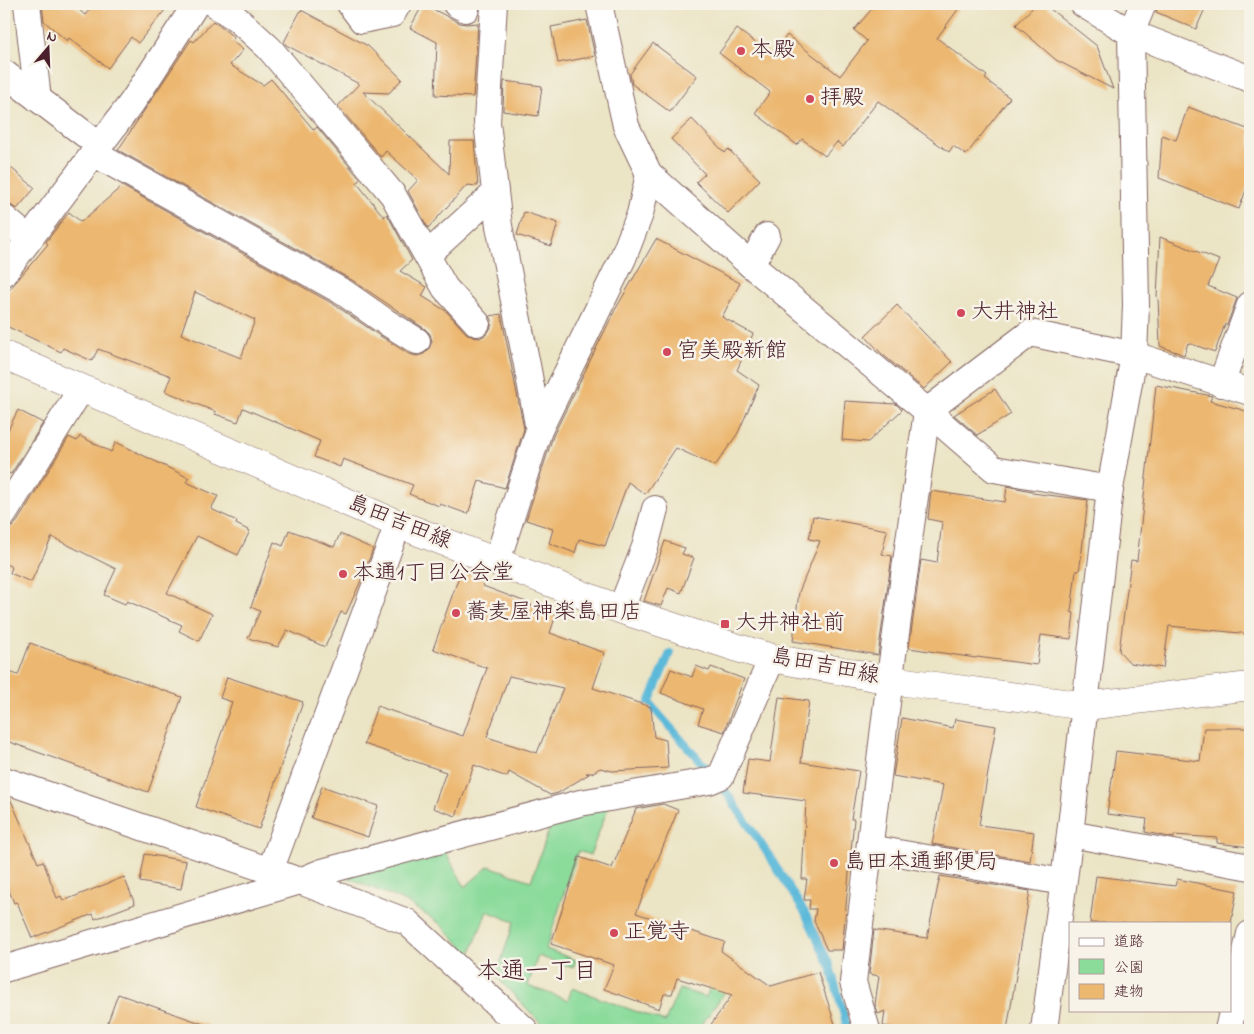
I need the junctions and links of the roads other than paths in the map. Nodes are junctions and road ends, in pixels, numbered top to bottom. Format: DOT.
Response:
graph roads {
  1 [pos="28,4"];
  2 [pos="196,4"];
  3 [pos="214,4"];
  4 [pos="350,4"];
  5 [pos="398,4"];
  6 [pos="494,4"];
  7 [pos="599,4"];
  8 [pos="1083,4"];
  9 [pos="1143,4"];
  10 [pos="1131,33"];
  11 [pos="4,73"];
  12 [pos="1250,79"];
  13 [pos="38,99"];
  14 [pos="96,149"];
  15 [pos="649,174"];
  16 [pos="495,193"];
  17 [pos="4,218"];
  18 [pos="766,236"];
  19 [pos="29,239"];
  20 [pos="427,256"];
  21 [pos="751,265"];
  22 [pos="4,273"];
  23 [pos="1250,304"];
  24 [pos="477,323"];
  25 [pos="417,340"];
  26 [pos="4,355"];
  27 [pos="1134,355"];
  28 [pos="1222,384"];
  29 [pos="81,389"];
  30 [pos="1250,392"];
  31 [pos="927,411"];
  32 [pos="539,430"];
  33 [pos="1110,489"];
  34 [pos="655,509"];
  35 [pos="4,514"];
  36 [pos="398,524"];
  37 [pos="497,561"];
  38 [pos="622,610"];
  39 [pos="772,658"];
  40 [pos="890,680"];
  41 [pos="1250,686"];
  42 [pos="1086,706"];
  43 [pos="4,780"];
  44 [pos="1070,834"];
  45 [pos="870,848"];
  46 [pos="1250,867"];
  47 [pos="270,871"];
  48 [pos="300,881"];
  49 [pos="1063,882"];
  50 [pos="1250,934"];
  51 [pos="4,969"];
  52 [pos="525,1030"];
  53 [pos="867,1030"];
  54 [pos="1044,1030"];
  55 [pos="1228,1030"];
  1 -- 13 [label="street"];
  2 -- 14 [label="street"];
  3 -- 20 [label="street"];
  4 -- 5 [label="street"];
  6 -- 16 [label="street"];
  7 -- 15 [label="street"];
  8 -- 10 [label="street"];
  9 -- 10 [label="street"];
  10 -- 12 [label="street"];
  10 -- 27 [label="street"];
  11 -- 13 [label="street"];
  13 -- 14 [label="street"];
  14 -- 19 [label="street"];
  14 -- 25 [label="street"];
  15 -- 21 [label="street"];
  15 -- 32 [label="street"];
  16 -- 20 [label="street"];
  16 -- 32 [label="street"];
  17 -- 19 [label="street"];
  18 -- 21 [label="street"];
  19 -- 22 [label="street"];
  20 -- 24 [label="street"];
  21 -- 31 [label="street"];
  23 -- 28 [label="street"];
  26 -- 29 [label="main road, 島田吉田線"];
  27 -- 28 [label="street"];
  27 -- 31 [label="street"];
  27 -- 33 [label="street"];
  28 -- 30 [label="street"];
  29 -- 35 [label="street"];
  29 -- 36 [label="main road, 島田吉田線"];
  31 -- 33 [label="street"];
  31 -- 40 [label="street"];
  32 -- 37 [label="street"];
  33 -- 42 [label="street"];
  34 -- 38 [label="street"];
  36 -- 37 [label="main road, 島田吉田線"];
  36 -- 47 [label="street"];
  37 -- 38 [label="main road, 島田吉田線"];
  38 -- 39 [label="main road, 島田吉田線"];
  39 -- 40 [label="main road, 島田吉田線"];
  39 -- 48 [label="street"];
  40 -- 42 [label="main road, 島田吉田線"];
  40 -- 45 [label="street"];
  41 -- 42 [label="main road, 島田吉田線"];
  42 -- 44 [label="street"];
  43 -- 47 [label="street"];
  44 -- 46 [label="street"];
  44 -- 49 [label="street"];
  45 -- 49 [label="street"];
  45 -- 53 [label="street"];
  47 -- 48 [label="street"];
  48 -- 51 [label="street"];
  48 -- 52 [label="street"];
  49 -- 54 [label="street"];
  50 -- 55 [label="street"];
}
